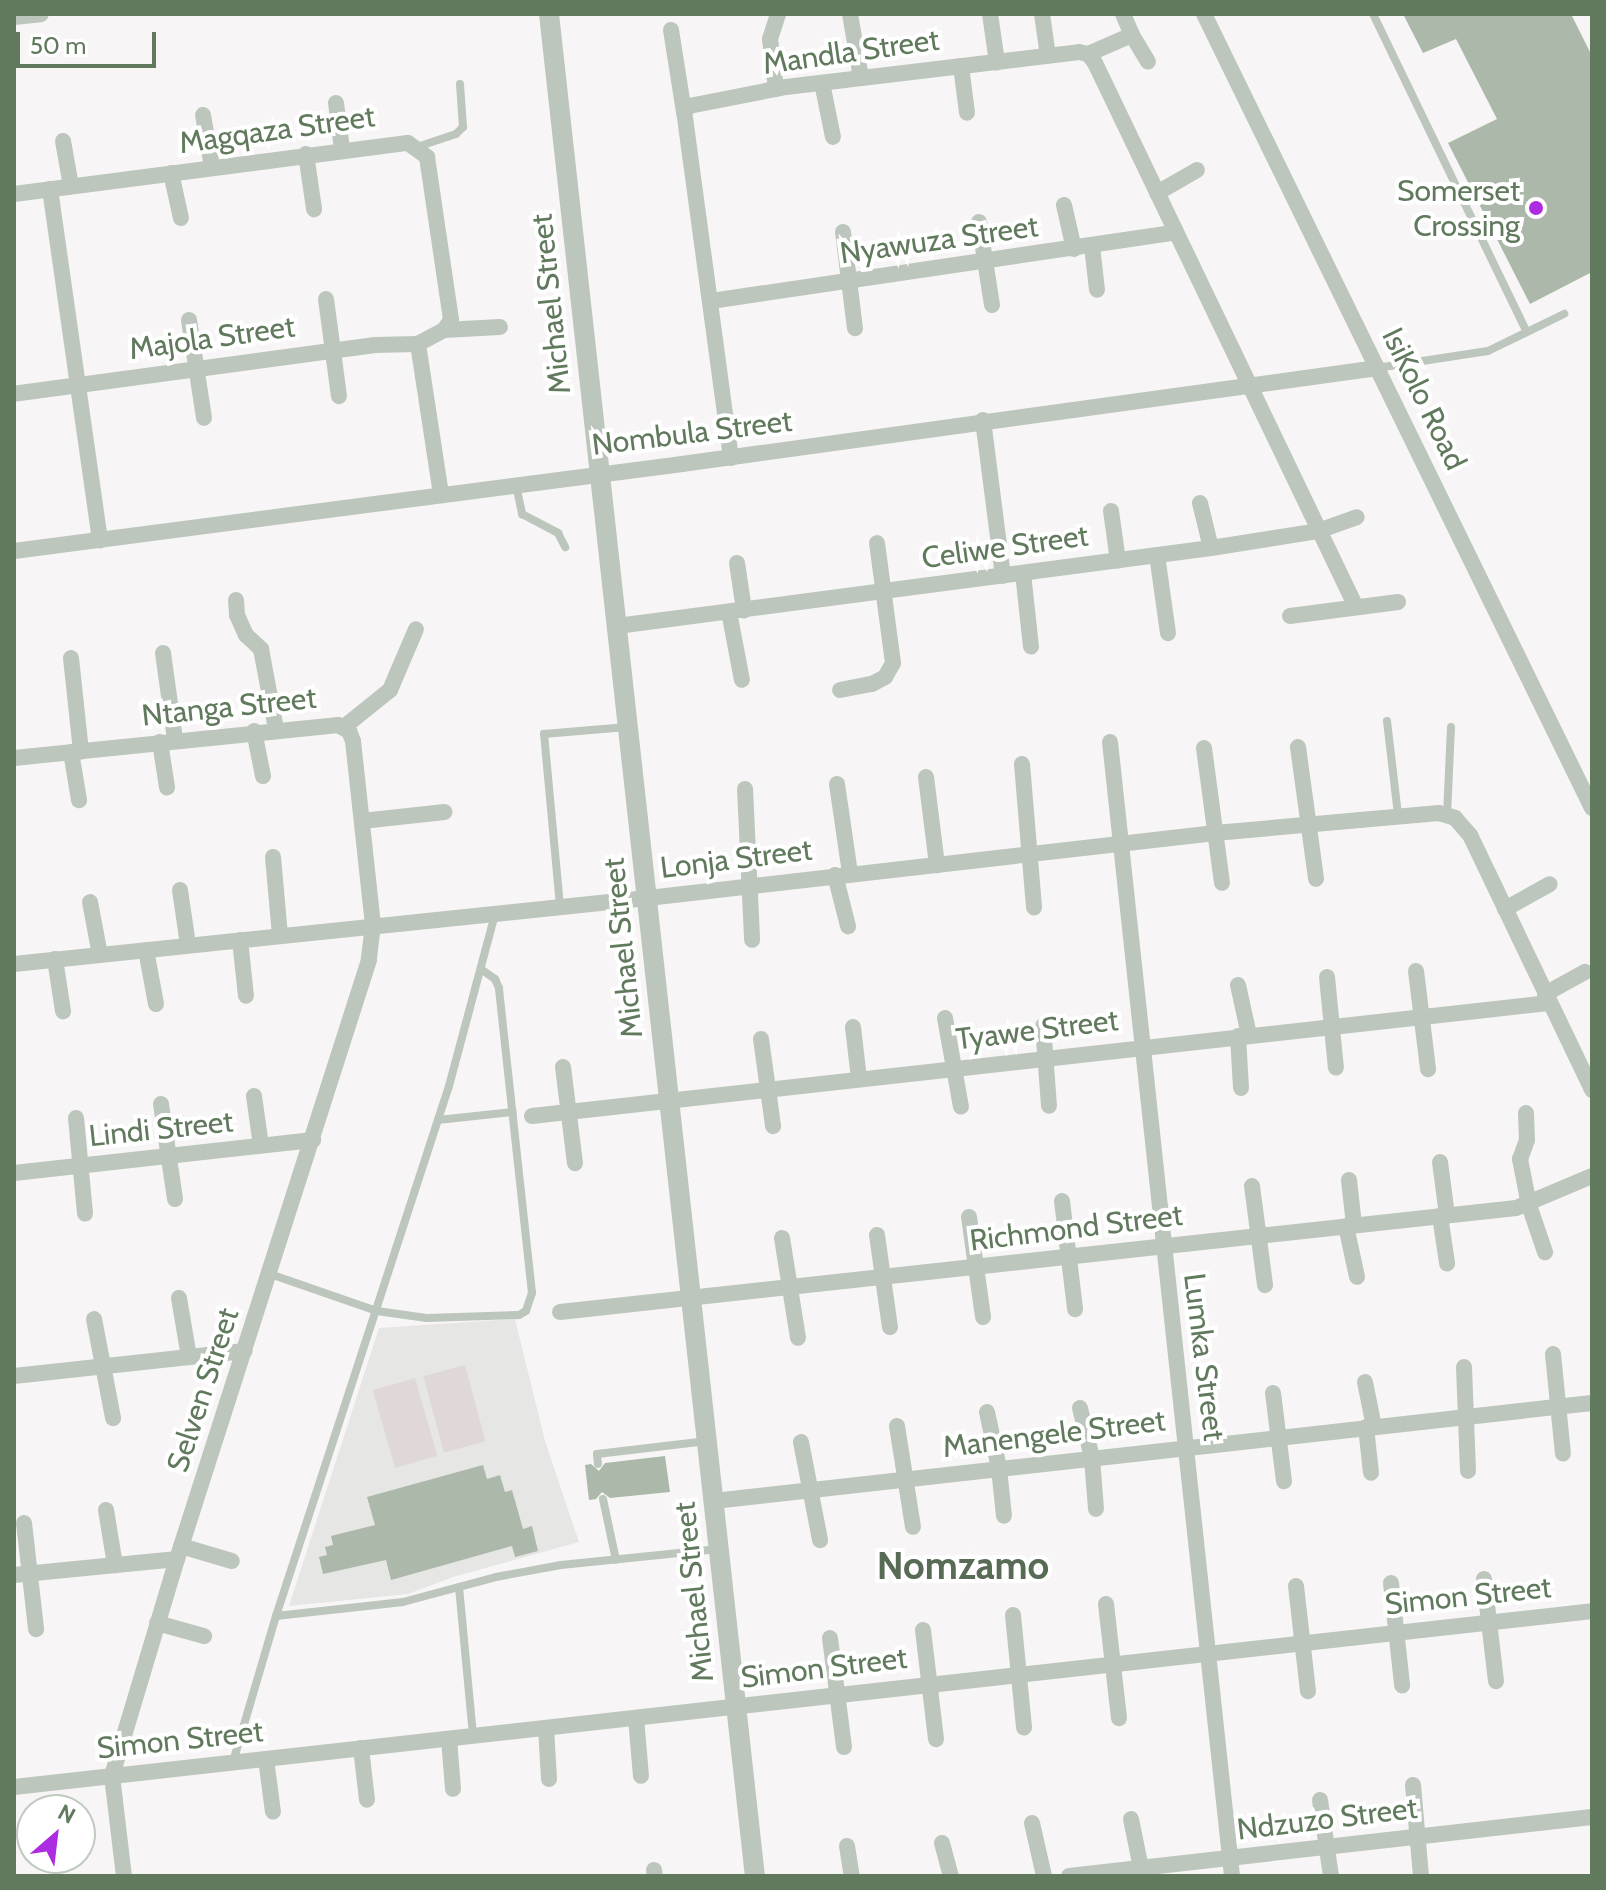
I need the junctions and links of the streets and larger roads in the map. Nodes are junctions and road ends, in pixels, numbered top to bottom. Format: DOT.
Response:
graph roads {
  1 [pos="41,14"];
  2 [pos="549,14"];
  3 [pos="778,14"];
  4 [pos="850,14"];
  5 [pos="990,14"];
  6 [pos="1042,14"];
  7 [pos="1123,14"];
  8 [pos="1204,14"];
  9 [pos="14,17"];
  10 [pos="671,30"];
  11 [pos="1132,35"];
  12 [pos="1088,54"];
  13 [pos="1048,56"];
  14 [pos="997,62"];
  15 [pos="1148,62"];
  16 [pos="961,66"];
  17 [pos="861,78"];
  18 [pos="822,83"];
  19 [pos="776,89"];
  20 [pos="336,103"];
  21 [pos="684,112"];
  22 [pos="967,113"];
  23 [pos="203,115"];
  24 [pos="833,137"];
  25 [pos="63,141"];
  26 [pos="342,149"];
  27 [pos="306,154"];
  28 [pos="212,167"];
  29 [pos="1197,170"];
  30 [pos="171,173"];
  31 [pos="71,186"];
  32 [pos="50,189"];
  33 [pos="1157,193"];
  34 [pos="14,194"];
  35 [pos="1064,205"];
  36 [pos="314,209"];
  37 [pos="181,218"];
  38 [pos="979,222"];
  39 [pos="843,232"];
  40 [pos="1176,232"];
  41 [pos="1092,246"];
  42 [pos="1074,249"];
  43 [pos="983,262"];
  44 [pos="849,281"];
  45 [pos="1097,290"];
  46 [pos="326,299"];
  47 [pos="711,301"];
  48 [pos="992,305"];
  49 [pos="189,320"];
  50 [pos="448,325"];
  51 [pos="500,327"];
  52 [pos="855,328"];
  53 [pos="418,344"];
  54 [pos="332,351"];
  55 [pos="1377,368"];
  56 [pos="198,369"];
  57 [pos="78,384"];
  58 [pos="1249,385"];
  59 [pos="14,394"];
  60 [pos="339,396"];
  61 [pos="204,418"];
  62 [pos="983,420"];
  63 [pos="731,458"];
  64 [pos="600,473"];
  65 [pos="441,495"];
  66 [pos="1200,503"];
  67 [pos="1111,511"];
  68 [pos="1357,517"];
  69 [pos="1318,531"];
  70 [pos="100,540"];
  71 [pos="877,543"];
  72 [pos="1211,548"];
  73 [pos="14,551"];
  74 [pos="1157,555"];
  75 [pos="1118,561"];
  76 [pos="737,563"];
  77 [pos="1023,573"];
  78 [pos="1003,576"];
  79 [pos="885,591"];
  80 [pos="236,600"];
  81 [pos="1398,602"];
  82 [pos="1355,605"];
  83 [pos="737,611"];
  84 [pos="1290,616"];
  85 [pos="617,626"];
  86 [pos="416,629"];
  87 [pos="1168,633"];
  88 [pos="1031,647"];
  89 [pos="163,653"];
  90 [pos="71,658"];
  91 [pos="742,680"];
  92 [pos="840,690"];
  93 [pos="344,727"];
  94 [pos="276,729"];
  95 [pos="254,731"];
  96 [pos="168,741"];
  97 [pos="1110,742"];
  98 [pos="1298,747"];
  99 [pos="1204,748"];
  100 [pos="76,751"];
  101 [pos="14,758"];
  102 [pos="1022,764"];
  103 [pos="263,776"];
  104 [pos="926,777"];
  105 [pos="837,784"];
  106 [pos="167,787"];
  107 [pos="745,789"];
  108 [pos="79,800"];
  109 [pos="1592,808"];
  110 [pos="445,812"];
  111 [pos="362,821"];
  112 [pos="1308,823"];
  113 [pos="1215,833"];
  114 [pos="1121,845"];
  115 [pos="1030,855"];
  116 [pos="273,857"];
  117 [pos="937,865"];
  118 [pos="842,874"];
  119 [pos="1316,879"];
  120 [pos="1222,883"];
  121 [pos="1550,884"];
  122 [pos="750,886"];
  123 [pos="180,890"];
  124 [pos="648,898"];
  125 [pos="90,902"];
  126 [pos="1034,908"];
  127 [pos="1505,909"];
  128 [pos="373,925"];
  129 [pos="848,926"];
  130 [pos="280,935"];
  131 [pos="240,940"];
  132 [pos="752,940"];
  133 [pos="188,945"];
  134 [pos="146,950"];
  135 [pos="100,955"];
  136 [pos="55,959"];
  137 [pos="14,964"];
  138 [pos="1416,971"];
  139 [pos="1585,972"];
  140 [pos="1327,977"];
  141 [pos="1238,985"];
  142 [pos="246,996"];
  143 [pos="1547,999"];
  144 [pos="156,1004"];
  145 [pos="63,1011"];
  146 [pos="1421,1017"];
  147 [pos="945,1018"];
  148 [pos="1043,1026"];
  149 [pos="1332,1026"];
  150 [pos="853,1027"];
  151 [pos="1244,1036"];
  152 [pos="761,1039"];
  153 [pos="1141,1046"];
  154 [pos="1046,1057"];
  155 [pos="563,1067"];
  156 [pos="953,1068"];
  157 [pos="1336,1068"];
  158 [pos="1428,1069"];
  159 [pos="859,1079"];
  160 [pos="1590,1081"];
  161 [pos="1241,1088"];
  162 [pos="768,1089"];
  163 [pos="254,1096"];
  164 [pos="670,1100"];
  165 [pos="161,1104"];
  166 [pos="1049,1106"];
  167 [pos="961,1107"];
  168 [pos="569,1112"];
  169 [pos="1526,1113"];
  170 [pos="532,1116"];
  171 [pos="76,1118"];
  172 [pos="773,1126"];
  173 [pos="313,1140"];
  174 [pos="261,1146"];
  175 [pos="169,1156"];
  176 [pos="1440,1162"];
  177 [pos="575,1163"];
  178 [pos="81,1166"];
  179 [pos="14,1173"];
  180 [pos="1592,1176"];
  181 [pos="1349,1180"];
  182 [pos="1252,1186"];
  183 [pos="175,1199"];
  184 [pos="1062,1201"];
  185 [pos="1529,1205"];
  186 [pos="85,1214"];
  187 [pos="1444,1215"];
  188 [pos="969,1217"];
  189 [pos="1350,1226"];
  190 [pos="877,1235"];
  191 [pos="1257,1236"];
  192 [pos="782,1238"];
  193 [pos="1162,1246"];
  194 [pos="1545,1252"];
  195 [pos="1068,1257"];
  196 [pos="1447,1263"];
  197 [pos="976,1268"];
  198 [pos="1357,1277"];
  199 [pos="881,1278"];
  200 [pos="1265,1285"];
  201 [pos="789,1289"];
  202 [pos="179,1298"];
  203 [pos="692,1300"];
  204 [pos="1075,1309"];
  205 [pos="560,1312"];
  206 [pos="983,1317"];
  207 [pos="94,1319"];
  208 [pos="890,1327"];
  209 [pos="798,1338"];
  210 [pos="245,1351"];
  211 [pos="1553,1354"];
  212 [pos="189,1357"];
  213 [pos="104,1366"];
  214 [pos="1464,1367"];
  215 [pos="14,1376"];
  216 [pos="1365,1382"];
  217 [pos="1273,1393"];
  218 [pos="1592,1403"];
  219 [pos="1559,1406"];
  220 [pos="1080,1408"];
  221 [pos="987,1412"];
  222 [pos="1467,1417"];
  223 [pos="113,1418"];
  224 [pos="897,1426"];
  225 [pos="1370,1427"];
  226 [pos="1279,1437"];
  227 [pos="801,1442"];
  228 [pos="1188,1447"];
  229 [pos="1563,1454"];
  230 [pos="1092,1458"];
  231 [pos="999,1468"];
  232 [pos="1468,1471"];
  233 [pos="1371,1473"];
  234 [pos="908,1479"];
  235 [pos="1284,1481"];
  236 [pos="809,1490"];
  237 [pos="714,1501"];
  238 [pos="1096,1509"];
  239 [pos="106,1510"];
  240 [pos="1004,1516"];
  241 [pos="24,1523"];
  242 [pos="913,1527"];
  243 [pos="820,1540"];
  244 [pos="179,1553"];
  245 [pos="232,1561"];
  246 [pos="115,1565"];
  247 [pos="22,1574"];
  248 [pos="1484,1579"];
  249 [pos="1391,1583"];
  250 [pos="1296,1586"];
  251 [pos="1106,1604"];
  252 [pos="1592,1611"];
  253 [pos="1013,1615"];
  254 [pos="1489,1622"];
  255 [pos="157,1623"];
  256 [pos="36,1629"];
  257 [pos="923,1630"];
  258 [pos="1398,1632"];
  259 [pos="204,1636"];
  260 [pos="830,1638"];
  261 [pos="1303,1642"];
  262 [pos="1211,1652"];
  263 [pos="1115,1663"];
  264 [pos="1018,1674"];
  265 [pos="1496,1681"];
  266 [pos="929,1684"];
  267 [pos="1402,1685"];
  268 [pos="1308,1691"];
  269 [pos="840,1695"];
  270 [pos="736,1706"];
  271 [pos="636,1718"];
  272 [pos="1119,1718"];
  273 [pos="1024,1727"];
  274 [pos="546,1728"];
  275 [pos="449,1739"];
  276 [pos="936,1739"];
  277 [pos="844,1747"];
  278 [pos="361,1748"];
  279 [pos="266,1759"];
  280 [pos="112,1776"];
  281 [pos="641,1776"];
  282 [pos="549,1779"];
  283 [pos="1413,1785"];
  284 [pos="14,1787"];
  285 [pos="453,1789"];
  286 [pos="367,1800"];
  287 [pos="1320,1800"];
  288 [pos="273,1812"];
  289 [pos="1592,1817"];
  290 [pos="1131,1819"];
  291 [pos="1032,1823"];
  292 [pos="1417,1837"];
  293 [pos="942,1843"];
  294 [pos="847,1846"];
  295 [pos="1326,1847"];
  296 [pos="1230,1858"];
  297 [pos="1135,1871"];
  298 [pos="124,1876"];
  299 [pos="755,1876"];
  300 [pos="852,1876"];
  301 [pos="951,1876"];
  302 [pos="1044,1876"];
  303 [pos="1069,1876"];
  304 [pos="1232,1876"];
  305 [pos="1331,1876"];
  306 [pos="1421,1876"];
  1 -- 9 [label="street"];
  2 -- 64 [label="street, Michael Street"];
  3 -- 19 [label="street"];
  4 -- 17 [label="street"];
  5 -- 14 [label="street"];
  6 -- 13 [label="street"];
  7 -- 11 [label="street"];
  8 -- 55 [label="street, IsiKolo Road"];
  10 -- 21 [label="street"];
  11 -- 12 [label="street"];
  11 -- 15 [label="street"];
  12 -- 13 [label="street, Mandla Street"];
  12 -- 33 [label="street"];
  13 -- 14 [label="street, Mandla Street"];
  14 -- 16 [label="street, Mandla Street"];
  16 -- 17 [label="street, Mandla Street"];
  16 -- 22 [label="street"];
  17 -- 18 [label="street, Mandla Street"];
  18 -- 19 [label="street, Mandla Street"];
  18 -- 24 [label="street"];
  19 -- 21 [label="street, Mandla Street"];
  20 -- 26 [label="street"];
  21 -- 47 [label="street"];
  23 -- 28 [label="street"];
  25 -- 31 [label="street"];
  26 -- 27 [label="street, Magqaza Street"];
  26 -- 50 [label="street, Magqaza Street"];
  27 -- 28 [label="street, Magqaza Street"];
  27 -- 36 [label="street"];
  28 -- 30 [label="street, Magqaza Street"];
  29 -- 33 [label="street"];
  30 -- 31 [label="street, Magqaza Street"];
  30 -- 37 [label="street"];
  31 -- 32 [label="street, Magqaza Street"];
  32 -- 34 [label="street, Magqaza Street"];
  32 -- 57 [label="street"];
  33 -- 40 [label="street"];
  35 -- 42 [label="street"];
  38 -- 43 [label="street"];
  39 -- 44 [label="street"];
  40 -- 41 [label="street, Nyawuza Street"];
  40 -- 58 [label="street"];
  41 -- 42 [label="street, Nyawuza Street"];
  41 -- 45 [label="street"];
  42 -- 43 [label="street, Nyawuza Street"];
  43 -- 44 [label="street, Nyawuza Street"];
  43 -- 48 [label="street"];
  44 -- 47 [label="street, Nyawuza Street"];
  44 -- 52 [label="street"];
  46 -- 54 [label="street"];
  47 -- 63 [label="street"];
  49 -- 56 [label="street"];
  50 -- 51 [label="street"];
  50 -- 53 [label="street, Majola Street"];
  53 -- 54 [label="street, Majola Street"];
  53 -- 65 [label="street"];
  54 -- 56 [label="street, Majola Street"];
  54 -- 60 [label="street"];
  55 -- 58 [label="street, Nombula Street"];
  55 -- 109 [label="street, IsiKolo Road"];
  56 -- 57 [label="street, Majola Street"];
  56 -- 61 [label="street"];
  57 -- 59 [label="street, Majola Street"];
  57 -- 70 [label="street"];
  58 -- 62 [label="street, Nombula Street"];
  58 -- 69 [label="street"];
  62 -- 63 [label="street, Nombula Street"];
  62 -- 78 [label="street"];
  63 -- 64 [label="street, Nombula Street"];
  64 -- 65 [label="street, Nombula Street"];
  64 -- 85 [label="street, Michael Street"];
  65 -- 70 [label="street, Nombula Street"];
  66 -- 72 [label="street"];
  67 -- 75 [label="street"];
  68 -- 69 [label="street, Celiwe Street"];
  69 -- 72 [label="street, Celiwe Street"];
  69 -- 82 [label="street"];
  70 -- 73 [label="street, Nombula Street"];
  71 -- 79 [label="street"];
  72 -- 74 [label="street, Celiwe Street"];
  74 -- 75 [label="street, Celiwe Street"];
  74 -- 87 [label="street"];
  75 -- 77 [label="street, Celiwe Street"];
  76 -- 83 [label="street"];
  77 -- 78 [label="street, Celiwe Street"];
  77 -- 88 [label="street"];
  78 -- 79 [label="street, Celiwe Street"];
  79 -- 83 [label="street, Celiwe Street"];
  79 -- 92 [label="street"];
  80 -- 94 [label="street"];
  81 -- 82 [label="street"];
  82 -- 84 [label="street"];
  83 -- 85 [label="street, Celiwe Street"];
  83 -- 91 [label="street"];
  85 -- 124 [label="street, Michael Street"];
  86 -- 93 [label="street"];
  89 -- 96 [label="street"];
  90 -- 100 [label="street"];
  93 -- 94 [label="street, Ntanga Street"];
  93 -- 111 [label="street, Ntanga Street"];
  94 -- 95 [label="street, Ntanga Street"];
  95 -- 96 [label="street, Ntanga Street"];
  95 -- 103 [label="street"];
  96 -- 100 [label="street, Ntanga Street"];
  96 -- 106 [label="street"];
  97 -- 114 [label="street, Lumka Street"];
  98 -- 112 [label="street"];
  99 -- 113 [label="street"];
  100 -- 101 [label="street, Ntanga Street"];
  100 -- 108 [label="street"];
  102 -- 115 [label="street"];
  104 -- 117 [label="street"];
  105 -- 118 [label="street"];
  107 -- 122 [label="street"];
  110 -- 111 [label="street"];
  111 -- 128 [label="street, Ntanga Street"];
  112 -- 113 [label="street, Lonja Street"];
  112 -- 119 [label="street"];
  112 -- 127 [label="street, Lonja Street"];
  113 -- 114 [label="street, Lonja Street"];
  113 -- 120 [label="street"];
  114 -- 115 [label="street, Lonja Street"];
  114 -- 153 [label="street, Lumka Street"];
  115 -- 117 [label="street, Lonja Street"];
  115 -- 126 [label="street"];
  116 -- 130 [label="street"];
  117 -- 118 [label="street, Lonja Street"];
  118 -- 122 [label="street, Lonja Street"];
  118 -- 129 [label="street"];
  121 -- 127 [label="street"];
  122 -- 124 [label="street, Lonja Street"];
  122 -- 132 [label="street"];
  123 -- 133 [label="street"];
  124 -- 128 [label="street, Lonja Street"];
  124 -- 164 [label="street, Michael Street"];
  125 -- 135 [label="street"];
  127 -- 143 [label="street"];
  128 -- 130 [label="street, Lonja Street"];
  128 -- 173 [label="street, Selven Street"];
  130 -- 131 [label="street, Lonja Street"];
  131 -- 133 [label="street, Lonja Street"];
  131 -- 142 [label="street"];
  133 -- 134 [label="street, Lonja Street"];
  134 -- 135 [label="street, Lonja Street"];
  134 -- 144 [label="street"];
  135 -- 136 [label="street, Lonja Street"];
  136 -- 137 [label="street, Lonja Street"];
  136 -- 145 [label="street"];
  138 -- 146 [label="street"];
  139 -- 143 [label="street"];
  140 -- 149 [label="street"];
  141 -- 151 [label="street"];
  143 -- 146 [label="street, Tyawe Street"];
  143 -- 160 [label="street"];
  146 -- 149 [label="street, Tyawe Street"];
  146 -- 158 [label="street"];
  147 -- 156 [label="street"];
  148 -- 154 [label="street"];
  149 -- 151 [label="street, Tyawe Street"];
  149 -- 157 [label="street"];
  150 -- 159 [label="street"];
  151 -- 153 [label="street, Tyawe Street"];
  151 -- 161 [label="street"];
  152 -- 162 [label="street"];
  153 -- 154 [label="street, Tyawe Street"];
  153 -- 193 [label="street, Lumka Street"];
  154 -- 156 [label="street, Tyawe Street"];
  154 -- 166 [label="street"];
  155 -- 168 [label="street"];
  156 -- 159 [label="street, Tyawe Street"];
  156 -- 167 [label="street"];
  159 -- 162 [label="street, Tyawe Street"];
  162 -- 164 [label="street, Tyawe Street"];
  162 -- 172 [label="street"];
  163 -- 174 [label="street"];
  164 -- 168 [label="street, Tyawe Street"];
  164 -- 203 [label="street, Michael Street"];
  165 -- 175 [label="street"];
  168 -- 170 [label="street, Tyawe Street"];
  168 -- 177 [label="street"];
  169 -- 185 [label="street"];
  171 -- 178 [label="street"];
  173 -- 174 [label="street, Lindi Street"];
  173 -- 210 [label="street, Selven Street"];
  174 -- 175 [label="street, Lindi Street"];
  175 -- 178 [label="street, Lindi Street"];
  175 -- 183 [label="street"];
  176 -- 187 [label="street"];
  178 -- 179 [label="street, Lindi Street"];
  178 -- 186 [label="street"];
  180 -- 185 [label="street, Richmond Street"];
  181 -- 189 [label="street"];
  182 -- 191 [label="street"];
  184 -- 195 [label="street"];
  185 -- 187 [label="street, Richmond Street"];
  185 -- 194 [label="street"];
  187 -- 189 [label="street, Richmond Street"];
  187 -- 196 [label="street"];
  188 -- 197 [label="street"];
  189 -- 191 [label="street, Richmond Street"];
  189 -- 198 [label="street"];
  190 -- 199 [label="street"];
  191 -- 193 [label="street, Richmond Street"];
  191 -- 200 [label="street"];
  192 -- 201 [label="street"];
  193 -- 195 [label="street, Richmond Street"];
  193 -- 228 [label="street, Lumka Street"];
  195 -- 197 [label="street, Richmond Street"];
  195 -- 204 [label="street"];
  197 -- 199 [label="street, Richmond Street"];
  197 -- 206 [label="street"];
  199 -- 201 [label="street, Richmond Street"];
  199 -- 208 [label="street"];
  201 -- 203 [label="street, Richmond Street"];
  201 -- 209 [label="street"];
  202 -- 212 [label="street"];
  203 -- 205 [label="street, Richmond Street"];
  203 -- 237 [label="street, Michael Street"];
  207 -- 213 [label="street"];
  210 -- 212 [label="street"];
  210 -- 244 [label="street, Selven Street"];
  211 -- 219 [label="street"];
  212 -- 213 [label="street"];
  213 -- 215 [label="street"];
  213 -- 223 [label="street"];
  214 -- 222 [label="street"];
  216 -- 225 [label="street"];
  217 -- 226 [label="street"];
  218 -- 219 [label="street, Manengele Street"];
  219 -- 222 [label="street, Manengele Street"];
  219 -- 229 [label="street"];
  220 -- 230 [label="street"];
  221 -- 231 [label="street"];
  222 -- 225 [label="street, Manengele Street"];
  222 -- 232 [label="street"];
  224 -- 234 [label="street"];
  225 -- 226 [label="street, Manengele Street"];
  225 -- 233 [label="street"];
  226 -- 228 [label="street, Manengele Street"];
  226 -- 235 [label="street"];
  227 -- 236 [label="street"];
  228 -- 230 [label="street, Manengele Street"];
  228 -- 262 [label="street, Lumka Street"];
  230 -- 231 [label="street, Manengele Street"];
  230 -- 238 [label="street"];
  231 -- 234 [label="street, Manengele Street"];
  231 -- 240 [label="street"];
  234 -- 236 [label="street, Manengele Street"];
  234 -- 242 [label="street"];
  236 -- 237 [label="street, Manengele Street"];
  236 -- 243 [label="street"];
  237 -- 270 [label="street, Michael Street"];
  239 -- 246 [label="street"];
  241 -- 247 [label="street"];
  244 -- 245 [label="street"];
  244 -- 246 [label="street"];
  244 -- 255 [label="street, Selven Street"];
  246 -- 247 [label="street"];
  247 -- 256 [label="street"];
  248 -- 254 [label="street"];
  249 -- 258 [label="street"];
  250 -- 261 [label="street"];
  251 -- 263 [label="street"];
  252 -- 254 [label="street, Simon Street"];
  253 -- 264 [label="street"];
  254 -- 258 [label="street, Simon Street"];
  254 -- 265 [label="street"];
  255 -- 259 [label="street"];
  255 -- 280 [label="street, Selven Street"];
  257 -- 266 [label="street"];
  258 -- 261 [label="street, Simon Street"];
  258 -- 267 [label="street"];
  260 -- 269 [label="street"];
  261 -- 262 [label="street, Simon Street"];
  261 -- 268 [label="street"];
  262 -- 263 [label="street, Simon Street"];
  262 -- 296 [label="street, Lumka Street"];
  263 -- 264 [label="street, Simon Street"];
  263 -- 272 [label="street"];
  264 -- 266 [label="street, Simon Street"];
  264 -- 273 [label="street"];
  266 -- 269 [label="street, Simon Street"];
  266 -- 276 [label="street"];
  269 -- 270 [label="street, Simon Street"];
  269 -- 277 [label="street"];
  270 -- 271 [label="street, Simon Street"];
  270 -- 299 [label="street, Michael Street"];
  271 -- 274 [label="street, Simon Street"];
  271 -- 281 [label="street"];
  274 -- 275 [label="street, Simon Street"];
  274 -- 282 [label="street"];
  275 -- 278 [label="street, Simon Street"];
  275 -- 285 [label="street"];
  278 -- 279 [label="street, Simon Street"];
  278 -- 286 [label="street"];
  279 -- 280 [label="street, Simon Street"];
  279 -- 288 [label="street"];
  280 -- 284 [label="street, Simon Street"];
  280 -- 298 [label="street, Selven Street"];
  283 -- 292 [label="street"];
  287 -- 295 [label="street"];
  289 -- 292 [label="street, Ndzuzo Street"];
  290 -- 297 [label="street"];
  291 -- 302 [label="street"];
  292 -- 295 [label="street, Ndzuzo Street"];
  292 -- 306 [label="street"];
  293 -- 301 [label="street"];
  294 -- 300 [label="street"];
  295 -- 296 [label="street, Ndzuzo Street"];
  295 -- 305 [label="street"];
  296 -- 297 [label="street, Ndzuzo Street"];
  296 -- 304 [label="street, Lumka Street"];
  297 -- 303 [label="street, Ndzuzo Street"];
}
